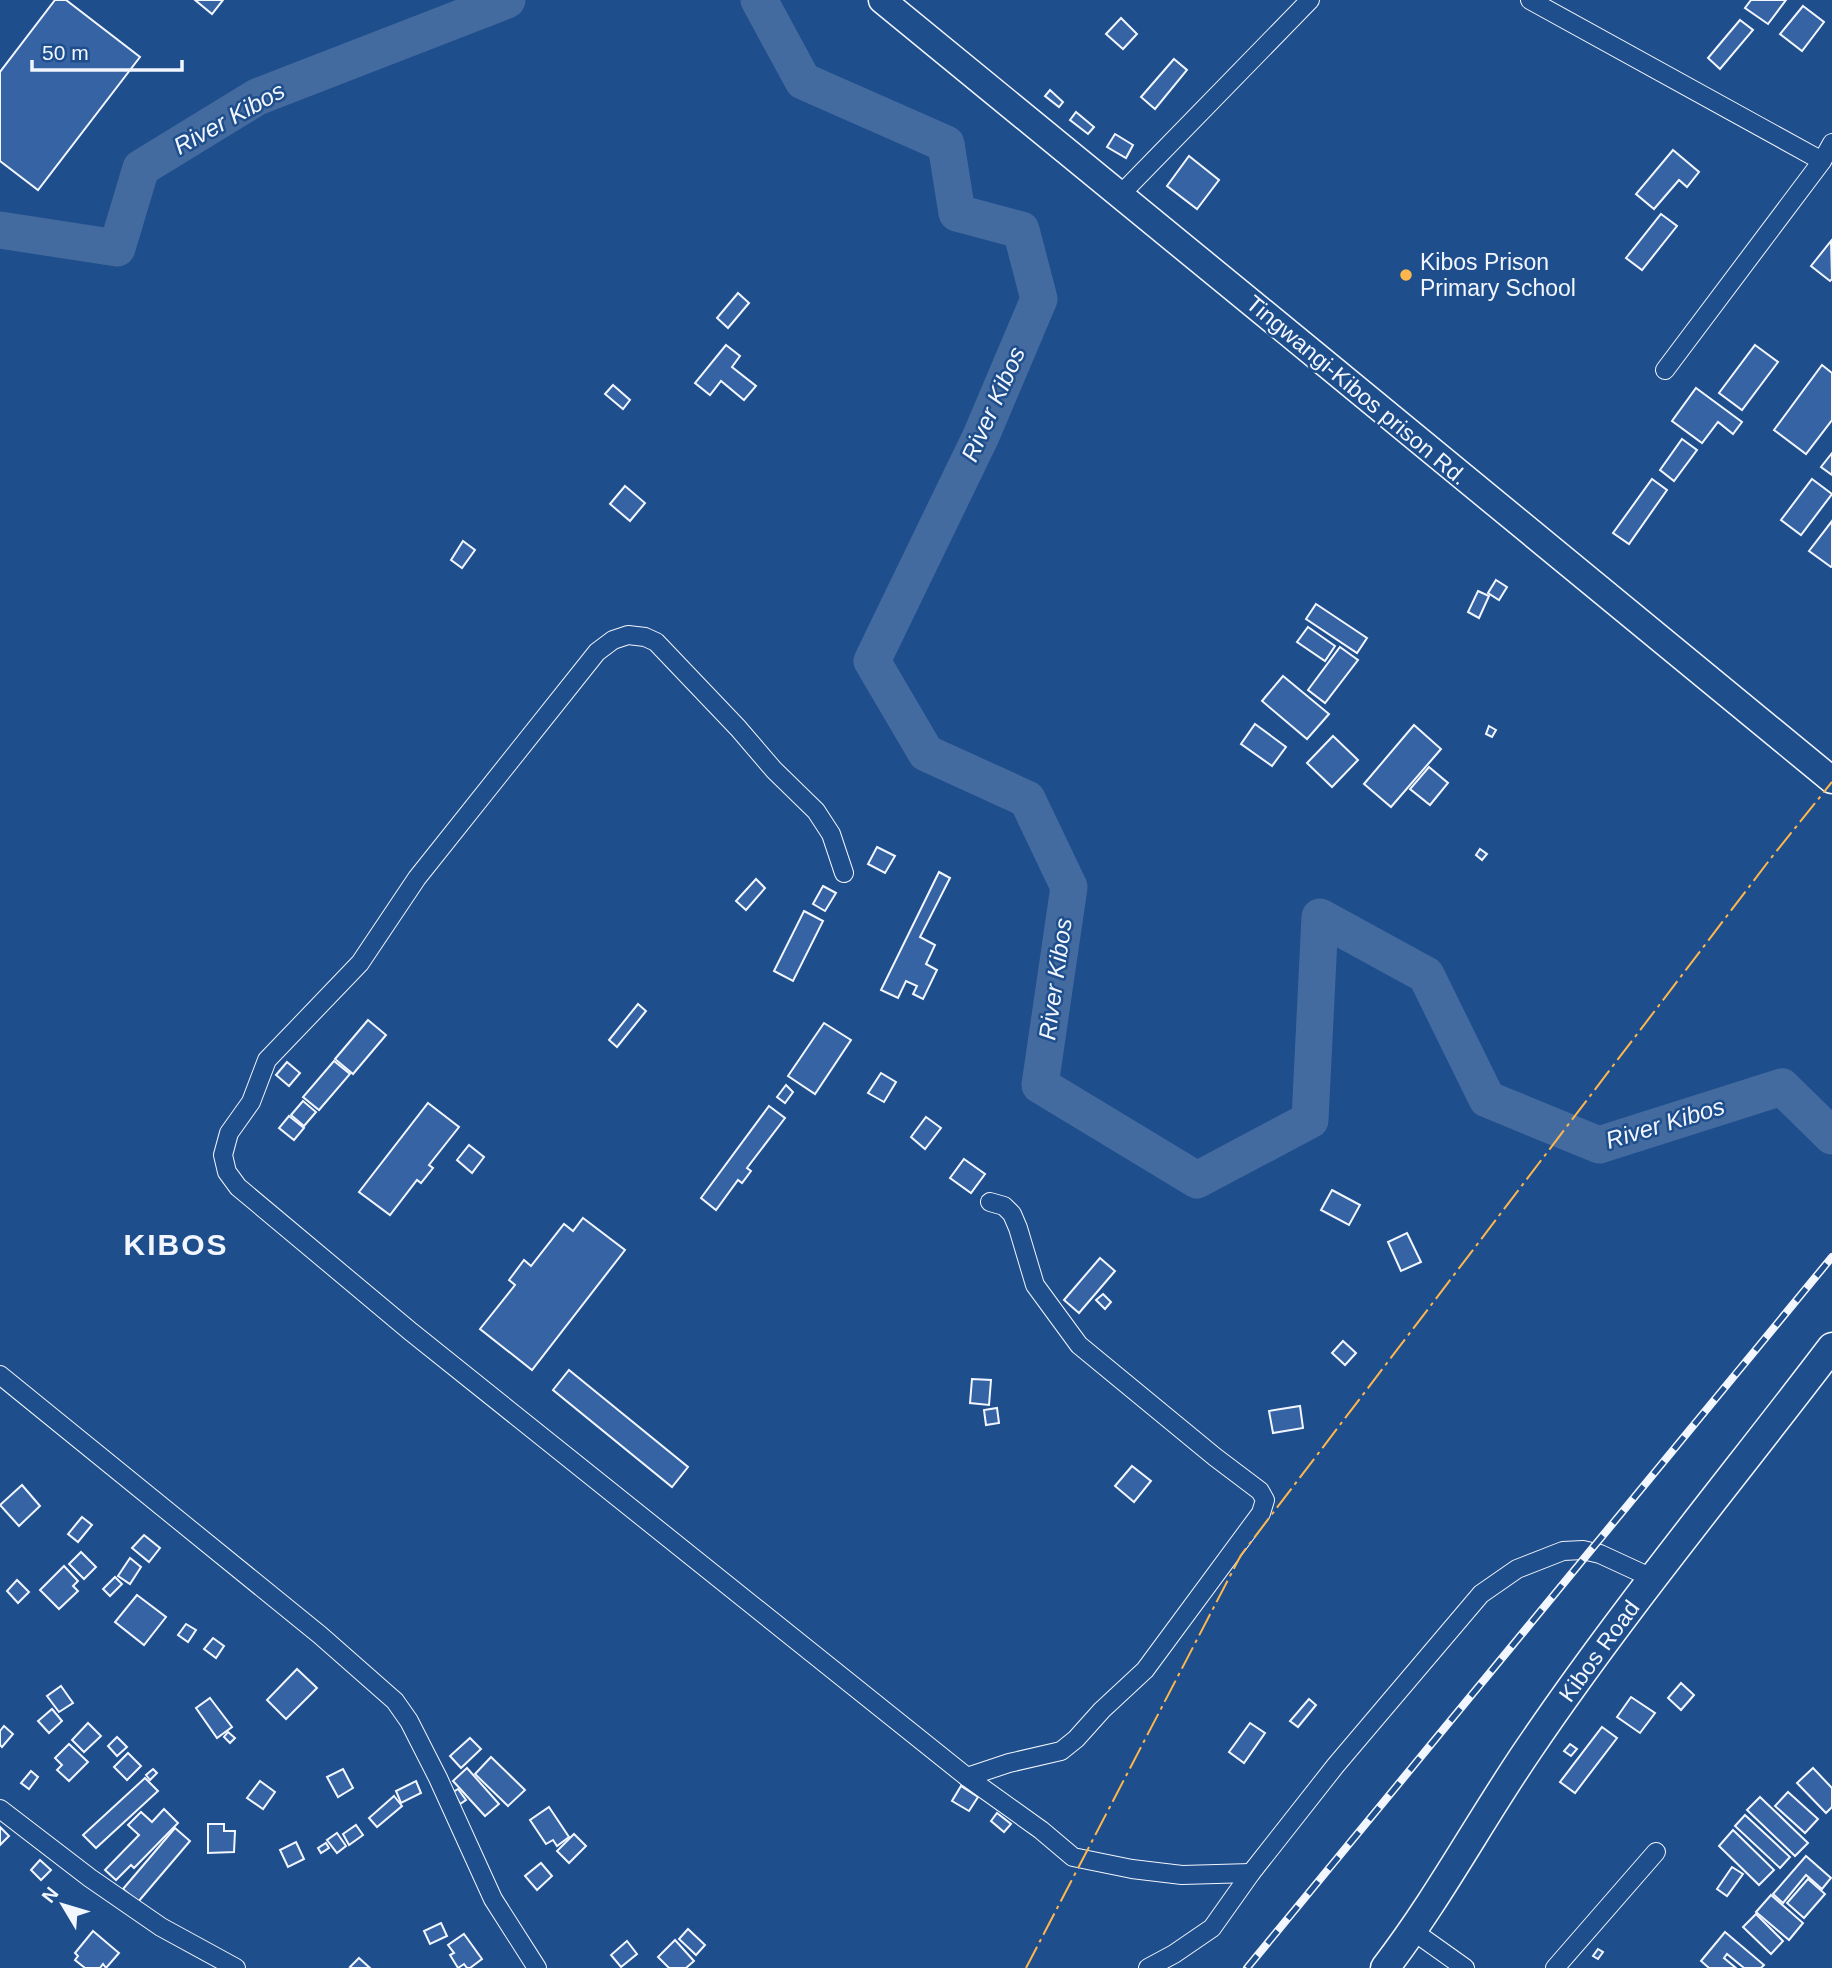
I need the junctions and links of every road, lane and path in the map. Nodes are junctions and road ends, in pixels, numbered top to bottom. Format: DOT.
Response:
graph roads {
  1 [pos="882,0"];
  2 [pos="1310,0"];
  3 [pos="1530,0"];
  4 [pos="1832,143"];
  5 [pos="1822,161"];
  6 [pos="1122,194"];
  7 [pos="1665,370"];
  8 [pos="1832,780"];
  9 [pos="844,873"];
  10 [pos="990,1202"];
  11 [pos="1830,1353"];
  12 [pos="0,1375"];
  13 [pos="1652,1578"];
  14 [pos="967,1777"];
  15 [pos="0,1810"];
  16 [pos="1656,1852"];
  17 [pos="1251,1873"];
  18 [pos="1413,1931"];
  19 [pos="236,1968"];
  20 [pos="537,1968"];
  21 [pos="1148,1968"];
  22 [pos="1385,1968"];
  23 [pos="1465,1968"];
  24 [pos="1555,1968"];
  1 -- 6 [label="street, Tingwangi-Kibos prison Rd."];
  2 -- 6 [label="street"];
  3 -- 5 [label="street"];
  4 -- 5 [label="street"];
  5 -- 7 [label="street"];
  6 -- 8 [label="street, Tingwangi-Kibos prison Rd."];
  9 -- 14 [label="street"];
  10 -- 14 [label="street"];
  11 -- 13 [label="main road, Kibos Road"];
  12 -- 20 [label="street"];
  13 -- 17 [label="street"];
  13 -- 18 [label="main road, Kibos Road"];
  14 -- 17 [label="street"];
  15 -- 19 [label="street"];
  16 -- 24 [label="street"];
  17 -- 21 [label="street"];
  18 -- 22 [label="main road, Kibos Road"];
  18 -- 23 [label="street"];
}
